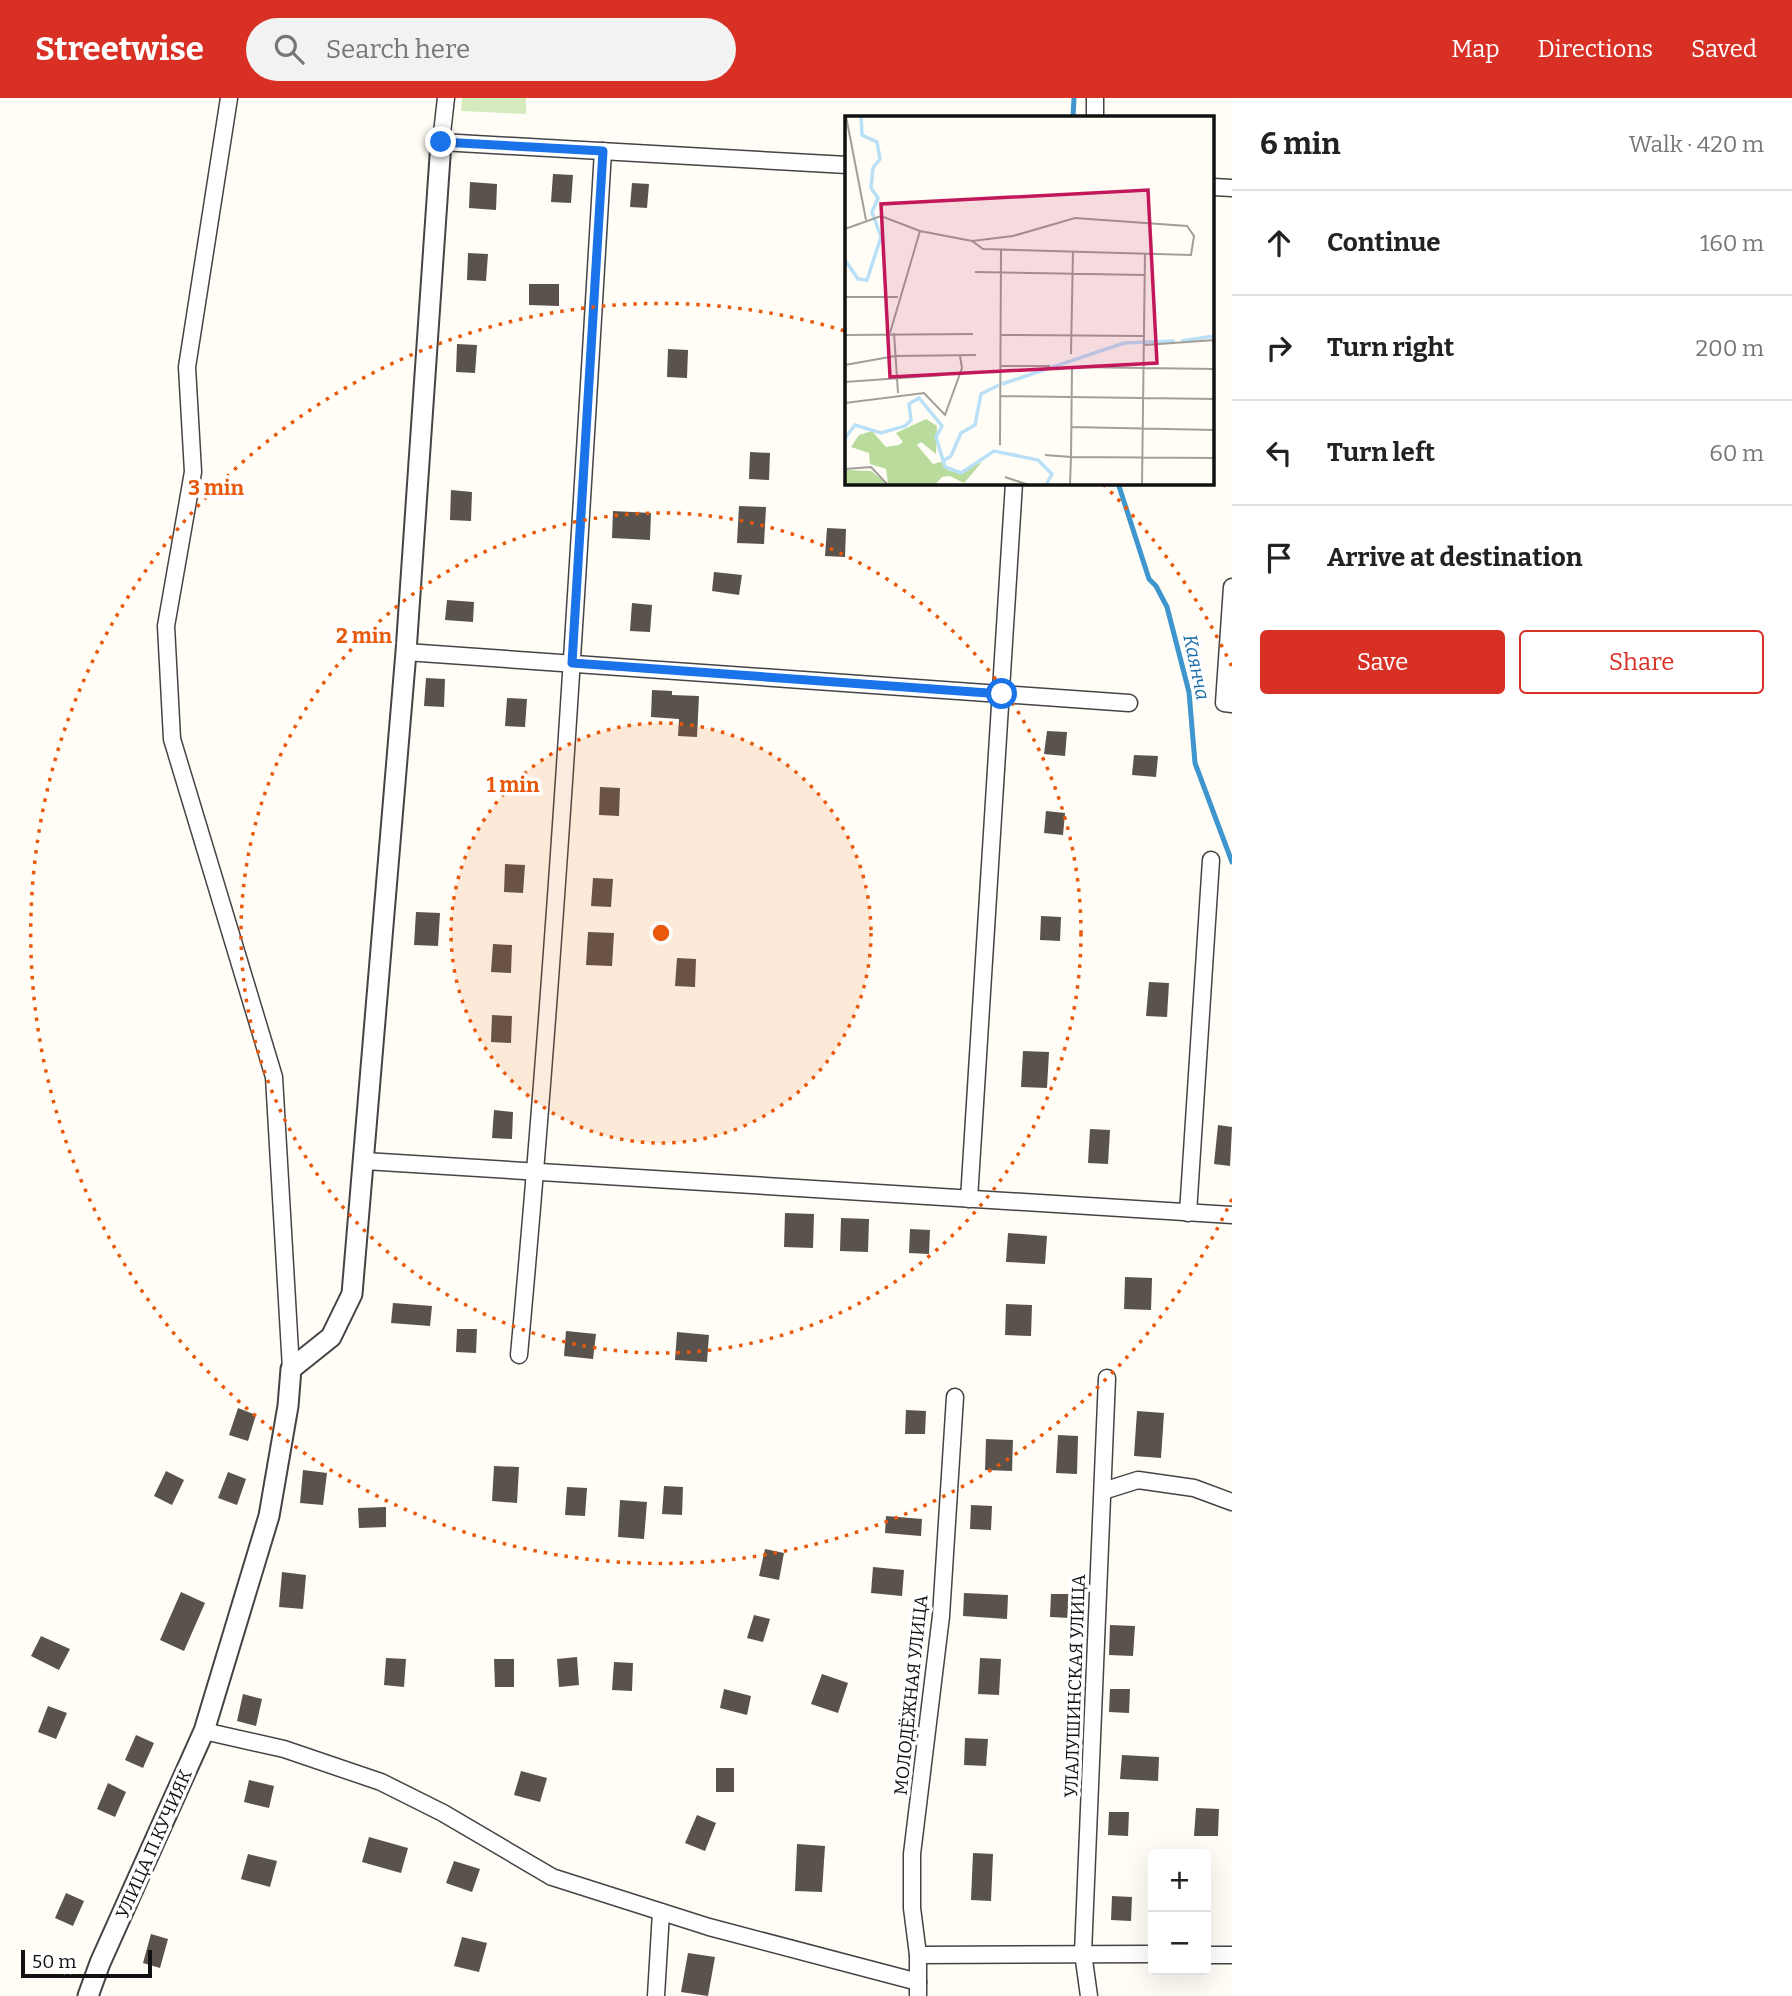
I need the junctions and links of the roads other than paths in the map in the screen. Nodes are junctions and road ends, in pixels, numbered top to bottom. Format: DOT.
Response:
graph roads {
  1 [pos="229,98"];
  2 [pos="446,98"];
  3 [pos="1095,98"];
  4 [pos="1095,116"];
  5 [pos="441,142"];
  6 [pos="603,151"];
  7 [pos="845,165"];
  8 [pos="1214,187"];
  9 [pos="1232,188"];
  10 [pos="1014,485"];
  11 [pos="1232,587"];
  12 [pos="406,652"];
  13 [pos="572,663"];
  14 [pos="1002,694"];
  15 [pos="1129,703"];
  16 [pos="1232,704"];
  17 [pos="1211,860"];
  18 [pos="365,1161"];
  19 [pos="536,1173"];
  20 [pos="969,1199"];
  21 [pos="1188,1213"];
  22 [pos="1232,1215"];
  23 [pos="519,1355"];
  24 [pos="291,1369"];
  25 [pos="1107,1378"];
  26 [pos="956,1397"];
  27 [pos="1103,1491"];
  28 [pos="1232,1502"];
  29 [pos="204,1731"];
  30 [pos="661,1912"];
  31 [pos="1083,1953"];
  32 [pos="1148,1954"];
  33 [pos="918,1955"];
  34 [pos="1211,1955"];
  35 [pos="1232,1955"];
  36 [pos="918,1989"];
  37 [pos="88,1996"];
  38 [pos="656,1996"];
  39 [pos="1089,1996"];
  1 -- 24 [label="street"];
  2 -- 5 [label="street"];
  3 -- 4 [label="street"];
  5 -- 6 [label="street"];
  5 -- 12 [label="street"];
  6 -- 7 [label="street"];
  6 -- 13 [label="street"];
  8 -- 9 [label="street"];
  10 -- 14 [label="street"];
  11 -- 16 [label="street"];
  12 -- 13 [label="street"];
  12 -- 18 [label="street"];
  13 -- 14 [label="street"];
  13 -- 19 [label="street"];
  14 -- 15 [label="street"];
  14 -- 20 [label="street"];
  17 -- 21 [label="street"];
  18 -- 19 [label="street"];
  18 -- 24 [label="street"];
  19 -- 20 [label="street"];
  19 -- 23 [label="street"];
  20 -- 21 [label="street"];
  21 -- 22 [label="street"];
  24 -- 29 [label="street, УЛИЦА П.КУЧИЯК"];
  25 -- 27 [label="street, УЛАЛУШИНСКАЯ УЛИЦА"];
  26 -- 33 [label="street, МОЛОДЁЖНАЯ УЛИЦА"];
  27 -- 28 [label="street"];
  27 -- 31 [label="street, УЛАЛУШИНСКАЯ УЛИЦА"];
  29 -- 30 [label="street"];
  29 -- 37 [label="street, УЛИЦА П.КУЧИЯК"];
  30 -- 36 [label="street"];
  30 -- 38 [label="street"];
  31 -- 32 [label="street"];
  31 -- 33 [label="street"];
  31 -- 39 [label="street, УЛАЛУШИНСКАЯ УЛИЦА"];
  33 -- 36 [label="street, МОЛОДЁЖНАЯ УЛИЦА"];
  34 -- 35 [label="street"];
}
